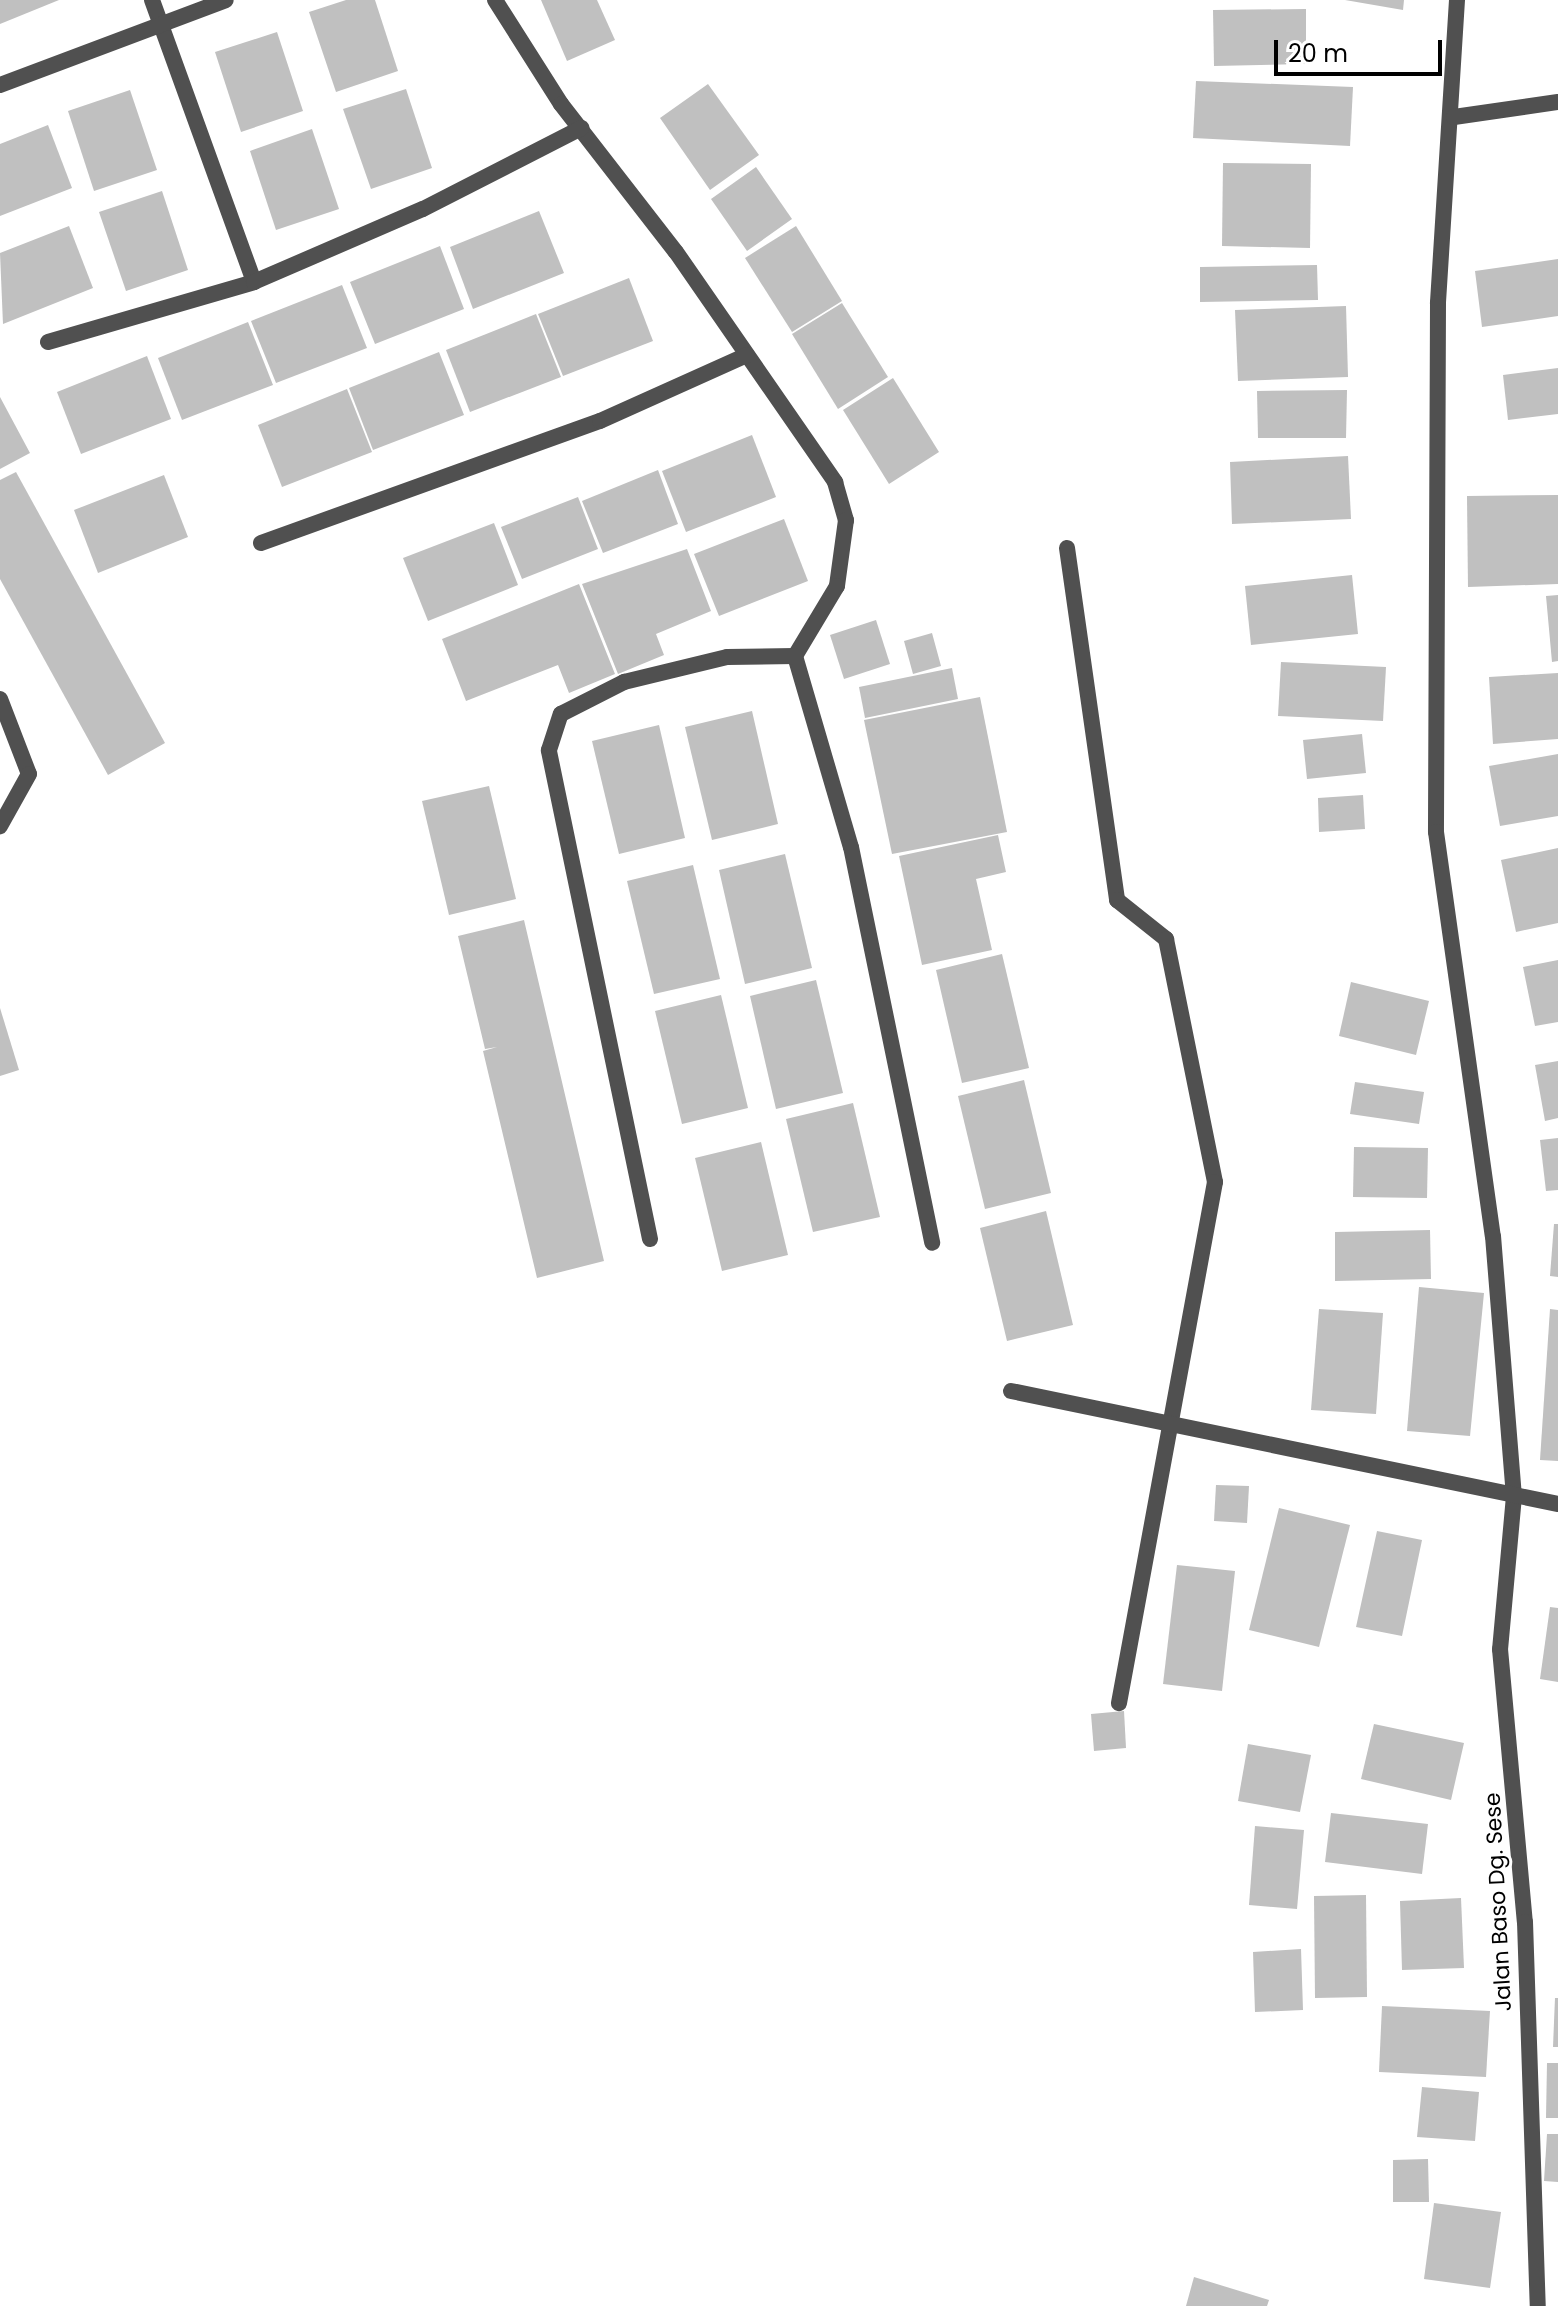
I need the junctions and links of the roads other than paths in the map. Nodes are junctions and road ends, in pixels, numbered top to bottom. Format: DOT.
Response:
graph roads {
  1 [pos="152,0"];
  2 [pos="226,0"];
  3 [pos="495,0"];
  4 [pos="1457,0"];
  5 [pos="161,25"];
  6 [pos="0,85"];
  7 [pos="1558,102"];
  8 [pos="1454,117"];
  9 [pos="581,128"];
  10 [pos="254,282"];
  11 [pos="48,342"];
  12 [pos="747,355"];
  13 [pos="261,543"];
  14 [pos="1067,548"];
  15 [pos="795,656"];
  16 [pos="0,699"];
  17 [pos="0,826"];
  18 [pos="650,1239"];
  19 [pos="932,1243"];
  20 [pos="1011,1391"];
  21 [pos="1173,1424"];
  22 [pos="1514,1496"];
  23 [pos="1558,1504"];
  24 [pos="1119,1703"];
  25 [pos="1538,2306"];
  1 -- 5 [label="street"];
  2 -- 5 [label="street"];
  3 -- 9 [label="street"];
  4 -- 8 [label="street, Jalan Baso Dg. Sese"];
  5 -- 6 [label="street"];
  5 -- 10 [label="street"];
  7 -- 8 [label="street"];
  8 -- 22 [label="street, Jalan Baso Dg. Sese"];
  9 -- 10 [label="street"];
  9 -- 12 [label="street"];
  10 -- 11 [label="street"];
  12 -- 13 [label="street"];
  12 -- 15 [label="street"];
  14 -- 21 [label="street"];
  15 -- 18 [label="street"];
  15 -- 19 [label="street"];
  16 -- 17 [label="street"];
  20 -- 21 [label="street"];
  21 -- 22 [label="street"];
  21 -- 24 [label="street"];
  22 -- 23 [label="street"];
  22 -- 25 [label="street, Jalan Baso Dg. Sese"];
}
